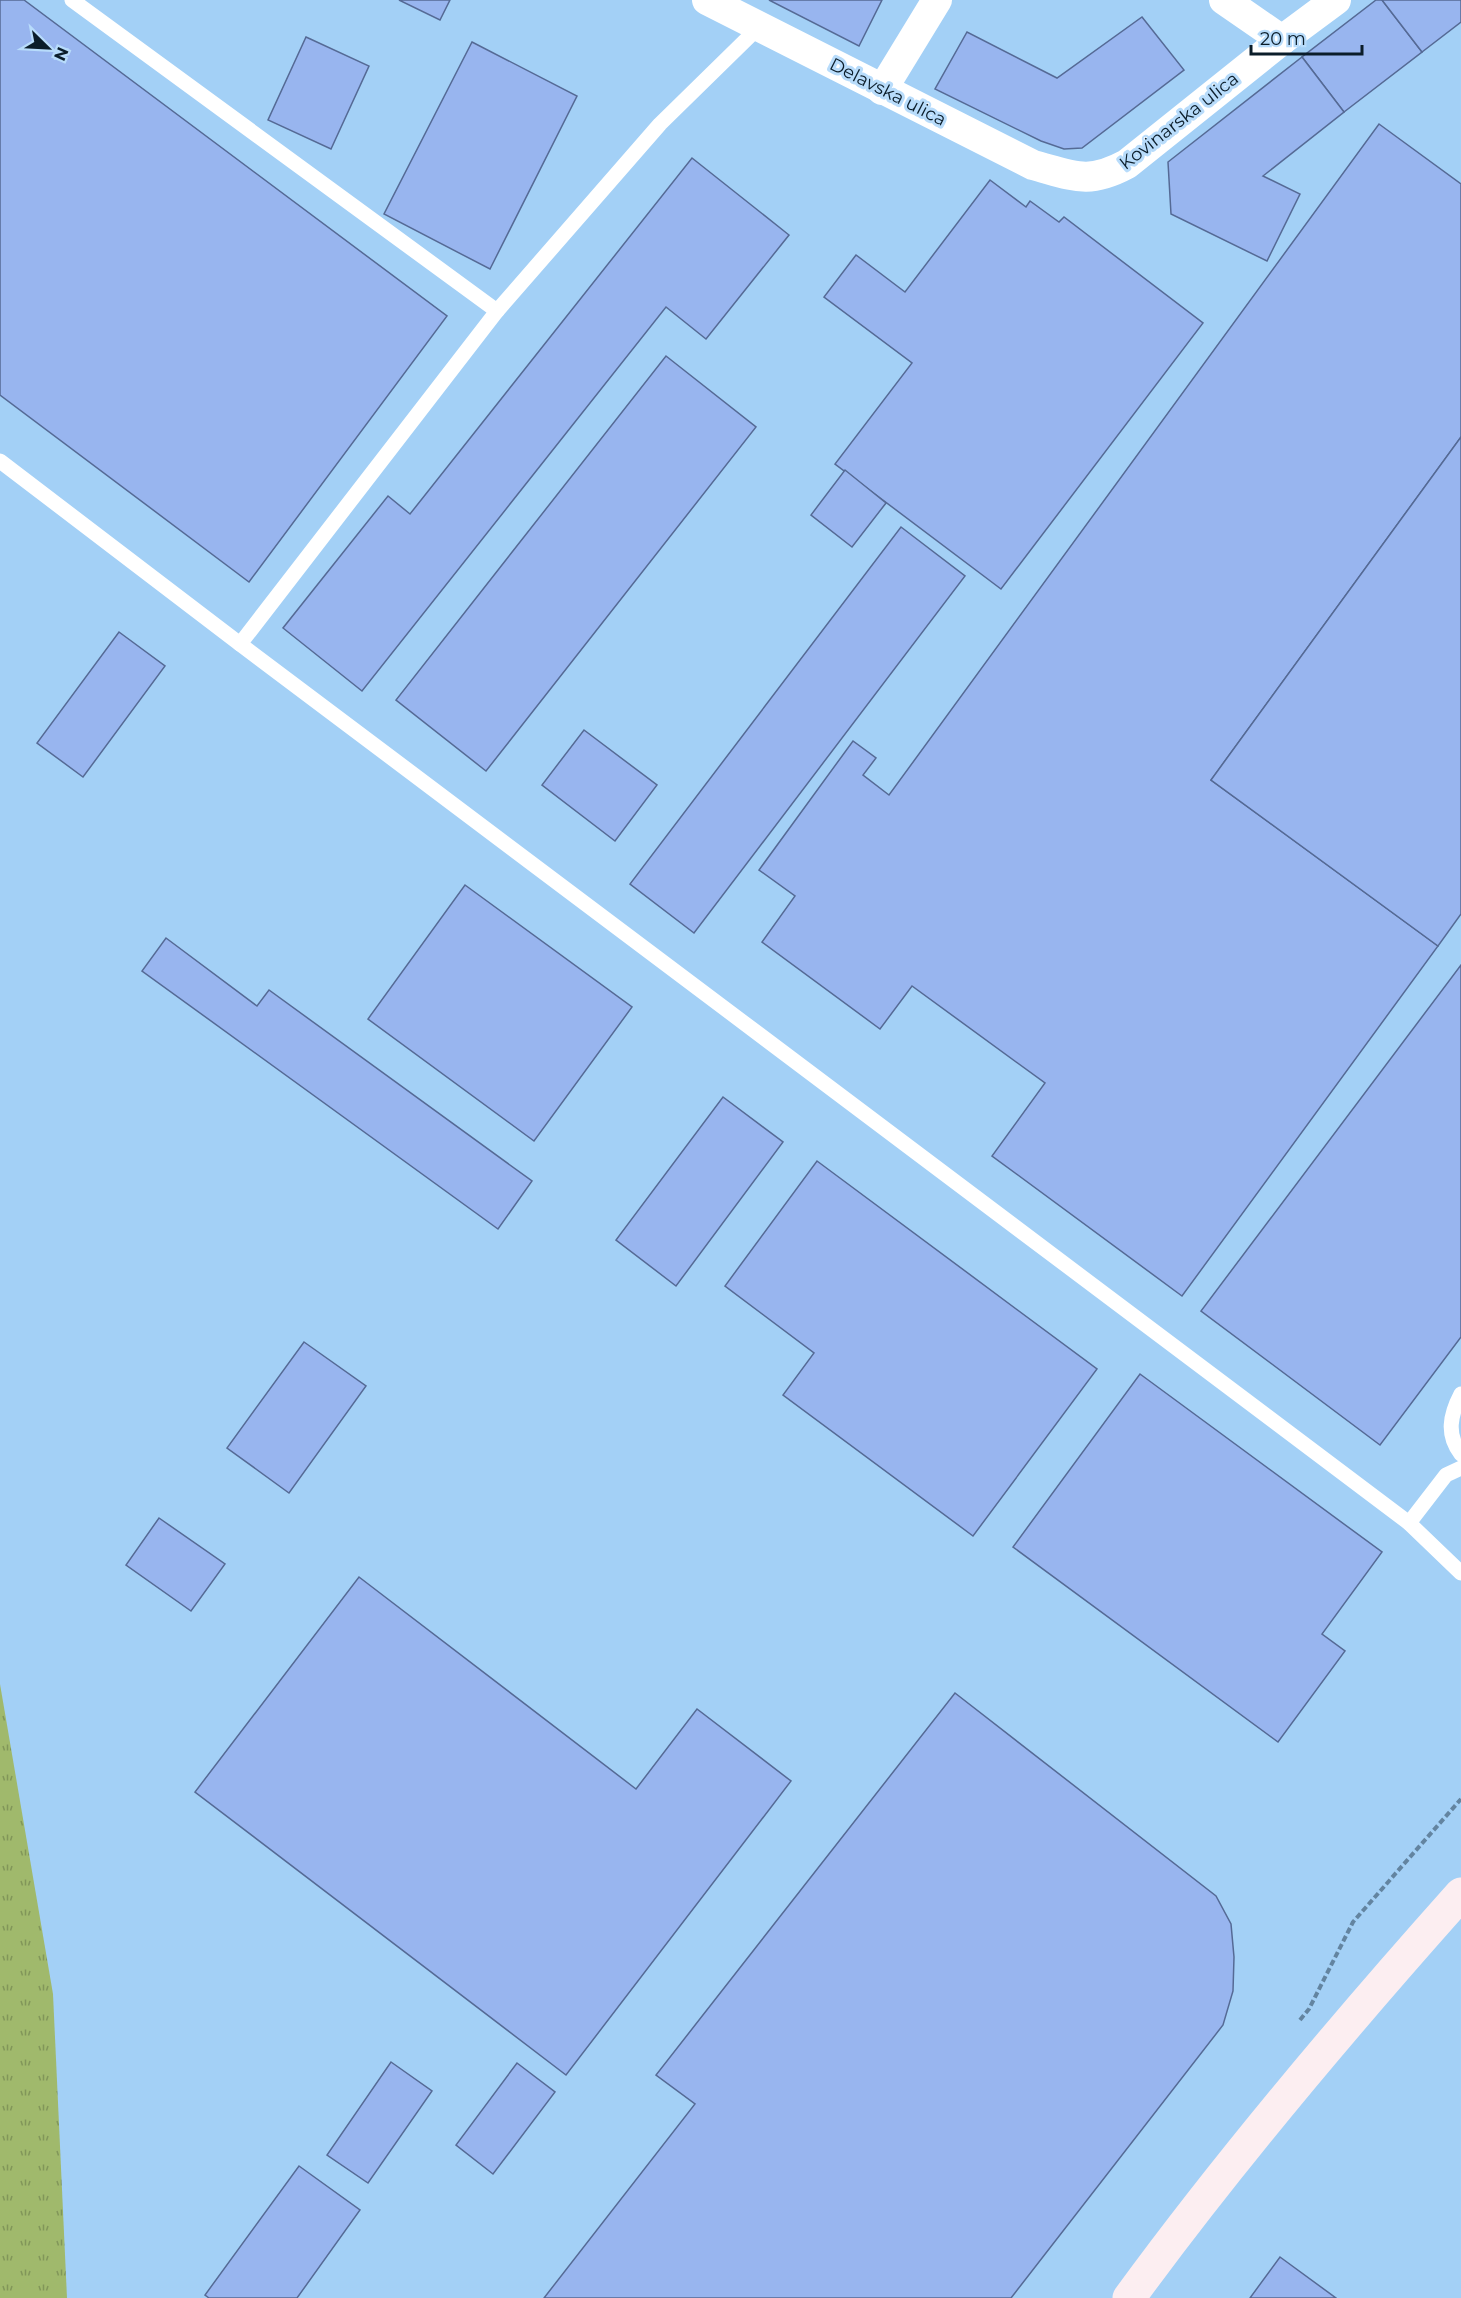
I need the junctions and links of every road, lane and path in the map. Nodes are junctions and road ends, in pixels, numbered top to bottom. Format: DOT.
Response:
graph roads {
  1 [pos="72,0"];
  2 [pos="707,0"];
  3 [pos="937,0"];
  4 [pos="1224,0"];
  5 [pos="1336,0"];
  6 [pos="759,27"];
  7 [pos="1282,40"];
  8 [pos="882,90"];
  9 [pos="1072,176"];
  10 [pos="496,311"];
  11 [pos="0,461"];
  12 [pos="240,644"];
  13 [pos="1461,1394"];
  14 [pos="1461,1454"];
  15 [pos="1461,1468"];
  16 [pos="1409,1523"];
  17 [pos="1461,1573"];
  18 [pos="1461,1799"];
  19 [pos="1461,1894"];
  20 [pos="1295,2027"];
  21 [pos="1130,2298"];
  1 -- 10 [label="lane"];
  2 -- 6 [label="street, Delavska ulica"];
  3 -- 8 [label="street"];
  4 -- 7 [label="street"];
  5 -- 7 [label="street, Kovinarska ulica"];
  6 -- 8 [label="street, Delavska ulica"];
  6 -- 10 [label="lane"];
  7 -- 9 [label="street, Kovinarska ulica"];
  8 -- 9 [label="street, Delavska ulica"];
  10 -- 12 [label="lane"];
  11 -- 12 [label="lane"];
  12 -- 16 [label="lane"];
  13 -- 14 [label="lane"];
  15 -- 16 [label="lane"];
  16 -- 17 [label="lane"];
  18 -- 20 [label="path"];
  19 -- 21 [label="street"];
}
